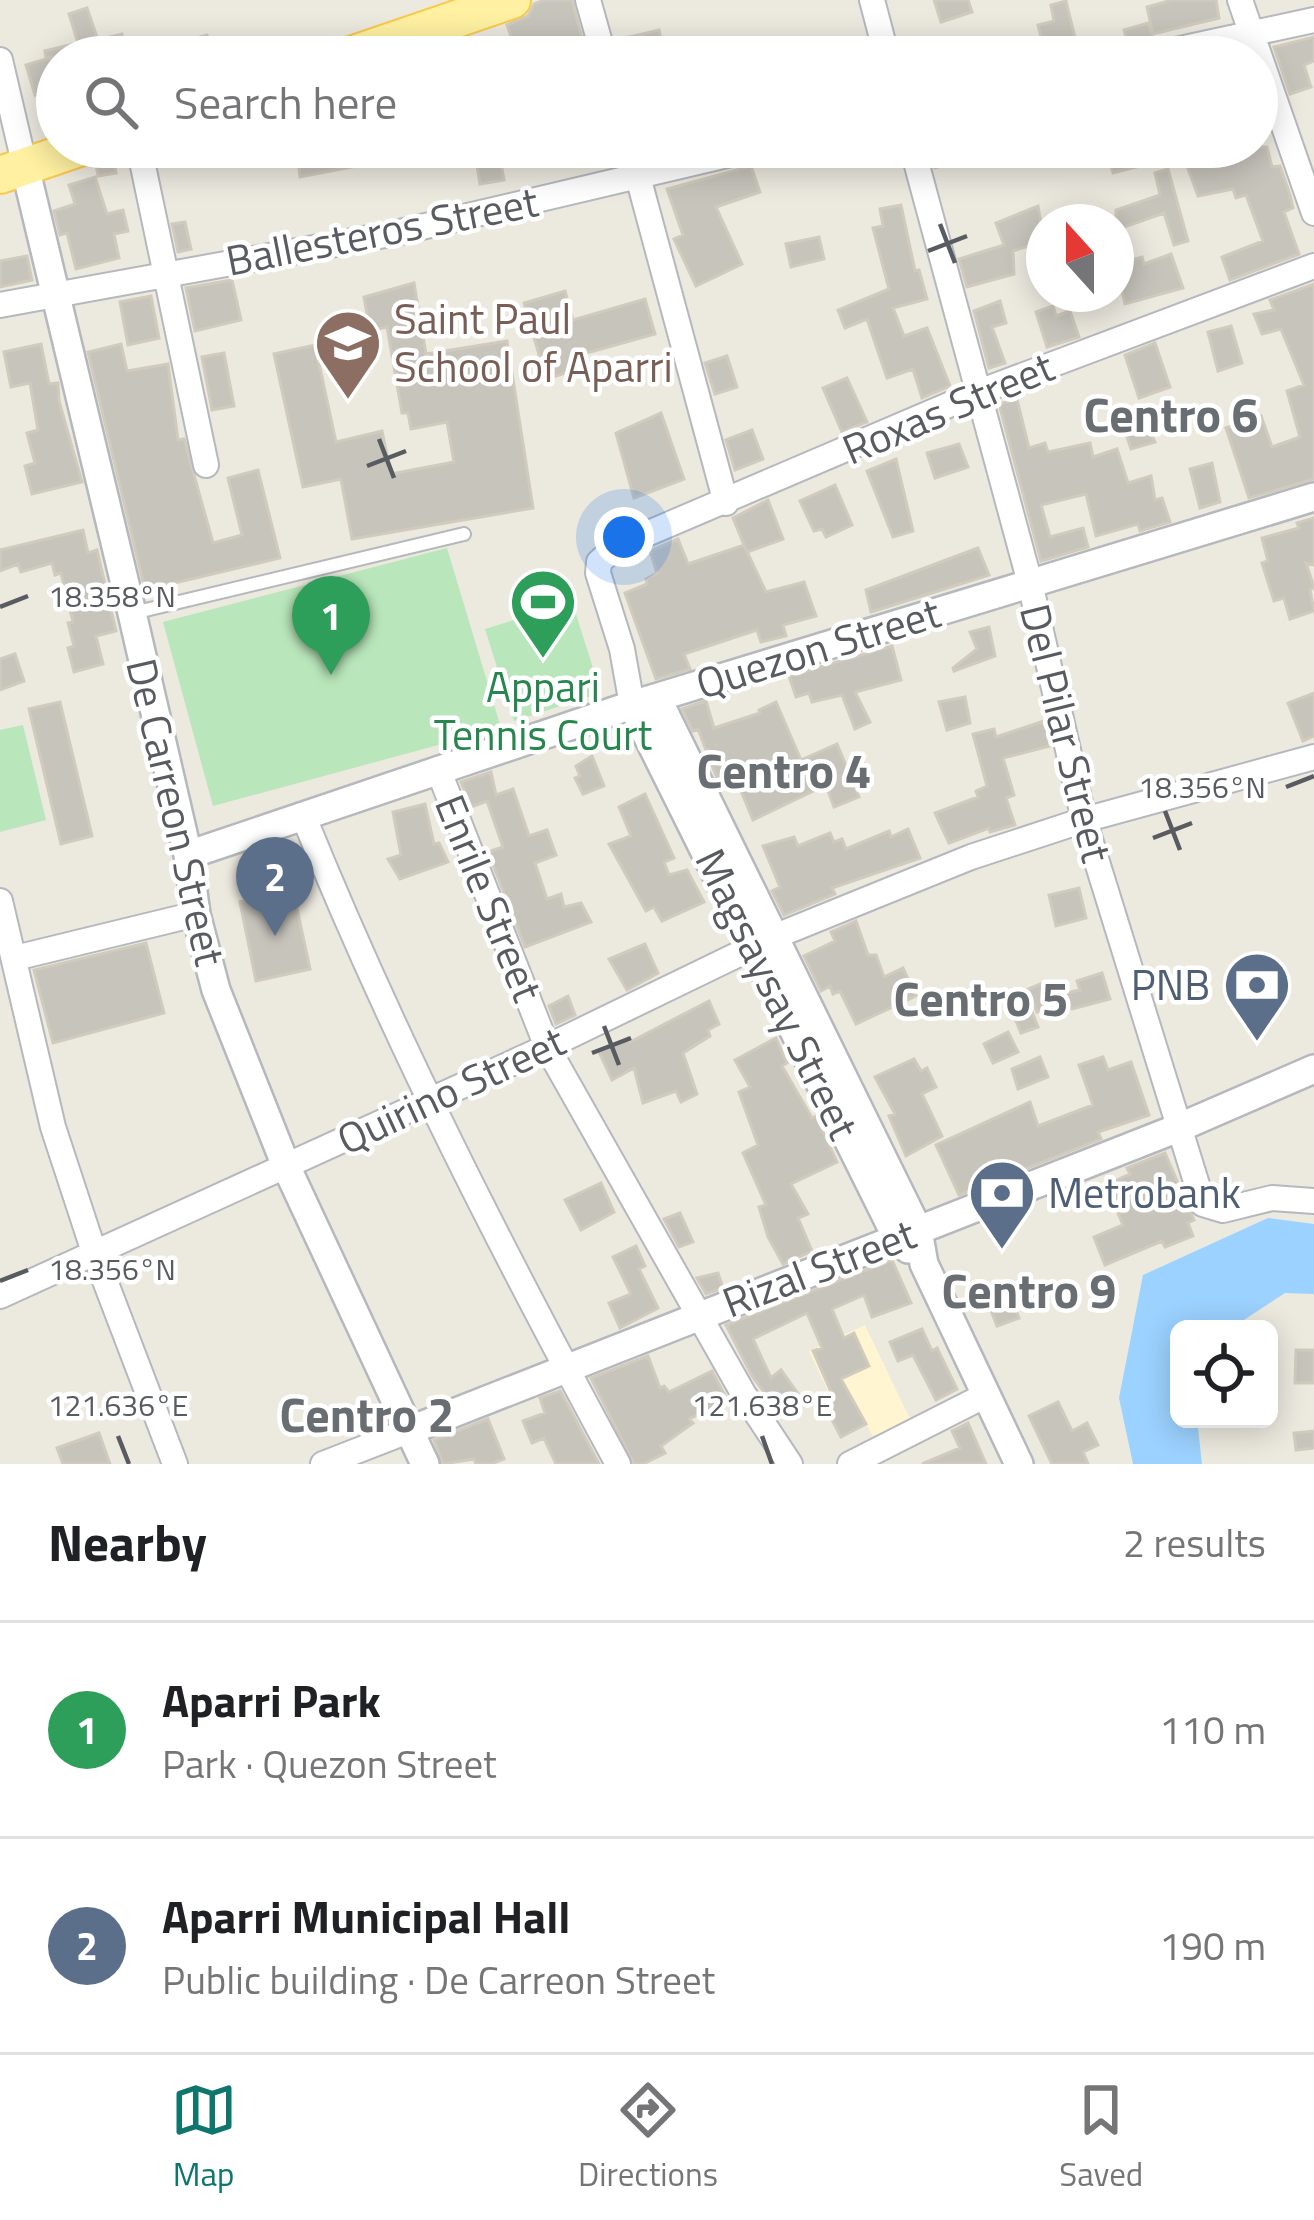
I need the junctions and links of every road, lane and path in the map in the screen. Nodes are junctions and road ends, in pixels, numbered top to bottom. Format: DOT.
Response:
graph roads {
  1 [pos="512,0"];
  2 [pos="588,0"];
  3 [pos="872,0"];
  4 [pos="1240,0"];
  5 [pos="1314,20"];
  6 [pos="1252,34"];
  7 [pos="407,36"];
  8 [pos="598,36"];
  9 [pos="881,36"];
  10 [pos="1243,36"];
  11 [pos="0,60"];
  12 [pos="1278,109"];
  13 [pos="143,168"];
  14 [pos="636,168"];
  15 [pos="672,168"];
  16 [pos="918,168"];
  17 [pos="13,171"];
  18 [pos="638,176"];
  19 [pos="1314,213"];
  20 [pos="1314,266"];
  21 [pos="162,274"];
  22 [pos="56,295"];
  23 [pos="0,305"];
  24 [pos="979,392"];
  25 [pos="206,465"];
  26 [pos="1314,496"];
  27 [pos="726,503"];
  28 [pos="464,534"];
  29 [pos="598,573"];
  30 [pos="1030,584"];
  31 [pos="132,613"];
  32 [pos="644,701"];
  33 [pos="1314,757"];
  34 [pos="438,769"];
  35 [pos="303,815"];
  36 [pos="1084,820"];
  37 [pos="188,855"];
  38 [pos="0,901"];
  39 [pos="196,914"];
  40 [pos="765,941"];
  41 [pos="15,958"];
  42 [pos="548,1047"];
  43 [pos="1314,1069"];
  44 [pos="428,1100"];
  45 [pos="1178,1128"];
  46 [pos="286,1166"];
  47 [pos="1314,1201"];
  48 [pos="908,1234"];
  49 [pos="94,1252"];
  50 [pos="0,1296"];
  51 [pos="699,1315"];
  52 [pos="566,1369"];
  53 [pos="986,1395"];
  54 [pos="408,1430"];
  55 [pos="175,1464"];
  56 [pos="322,1464"];
  57 [pos="425,1464"];
  58 [pos="618,1464"];
  59 [pos="790,1464"];
  60 [pos="850,1464"];
  61 [pos="1019,1464"];
  1 -- 7 [label="main road"];
  2 -- 8 [label="street"];
  3 -- 9 [label="street"];
  4 -- 6 [label="street"];
  5 -- 6 [label="street"];
  6 -- 10 [label="street"];
  11 -- 17 [label="street, De Carreon Street"];
  12 -- 19 [label="street"];
  13 -- 21 [label="street"];
  14 -- 18 [label="street"];
  15 -- 18 [label="street, Ballesteros Street"];
  16 -- 24 [label="street, Del Pilar Street"];
  17 -- 22 [label="street, De Carreon Street"];
  18 -- 21 [label="street, Ballesteros Street"];
  18 -- 27 [label="street"];
  20 -- 24 [label="street, Roxas Street"];
  21 -- 22 [label="street, Ballesteros Street"];
  21 -- 25 [label="street"];
  22 -- 23 [label="street, Ballesteros Street"];
  22 -- 31 [label="street, De Carreon Street"];
  24 -- 27 [label="street, Roxas Street"];
  24 -- 30 [label="street, Del Pilar Street"];
  26 -- 30 [label="street, Quezon Street"];
  27 -- 29 [label="street, Roxas Street"];
  28 -- 31 [label="lane"];
  29 -- 32 [label="street, Magsaysay Street"];
  30 -- 32 [label="street, Quezon Street"];
  30 -- 36 [label="street, Del Pilar Street"];
  31 -- 37 [label="street, De Carreon Street"];
  32 -- 34 [label="street, Quezon Street"];
  32 -- 40 [label="street, Magsaysay Street"];
  33 -- 36 [label="street, Quirino Street"];
  34 -- 35 [label="street, Quezon Street"];
  34 -- 42 [label="street, Enrile Street"];
  35 -- 37 [label="street, Quezon Street"];
  35 -- 44 [label="street"];
  36 -- 40 [label="street, Quirino Street"];
  36 -- 45 [label="street, Del Pilar Street"];
  37 -- 39 [label="street, De Carreon Street"];
  38 -- 41 [label="street"];
  39 -- 41 [label="street"];
  39 -- 46 [label="street, De Carreon Street"];
  40 -- 42 [label="street, Quirino Street"];
  40 -- 48 [label="street, Magsaysay Street"];
  41 -- 49 [label="street"];
  42 -- 44 [label="street, Quirino Street"];
  42 -- 51 [label="street, Enrile Street"];
  43 -- 45 [label="street, Rizal Street"];
  44 -- 46 [label="street, Quirino Street"];
  44 -- 52 [label="street"];
  45 -- 47 [label="street, Del Pilar Street"];
  45 -- 48 [label="street, Rizal Street"];
  46 -- 49 [label="street, Quirino Street"];
  46 -- 54 [label="street, De Carreon Street"];
  48 -- 51 [label="street, Rizal Street"];
  48 -- 53 [label="street, Magsaysay Street"];
  49 -- 50 [label="street, Quirino Street"];
  49 -- 55 [label="street"];
  51 -- 52 [label="street, Rizal Street"];
  51 -- 59 [label="street, Enrile Street"];
  52 -- 54 [label="street, Rizal Street"];
  52 -- 58 [label="street"];
  53 -- 60 [label="street"];
  53 -- 61 [label="street, Magsaysay Street"];
  54 -- 56 [label="street, Rizal Street"];
  54 -- 57 [label="street, De Carreon Street"];
}
